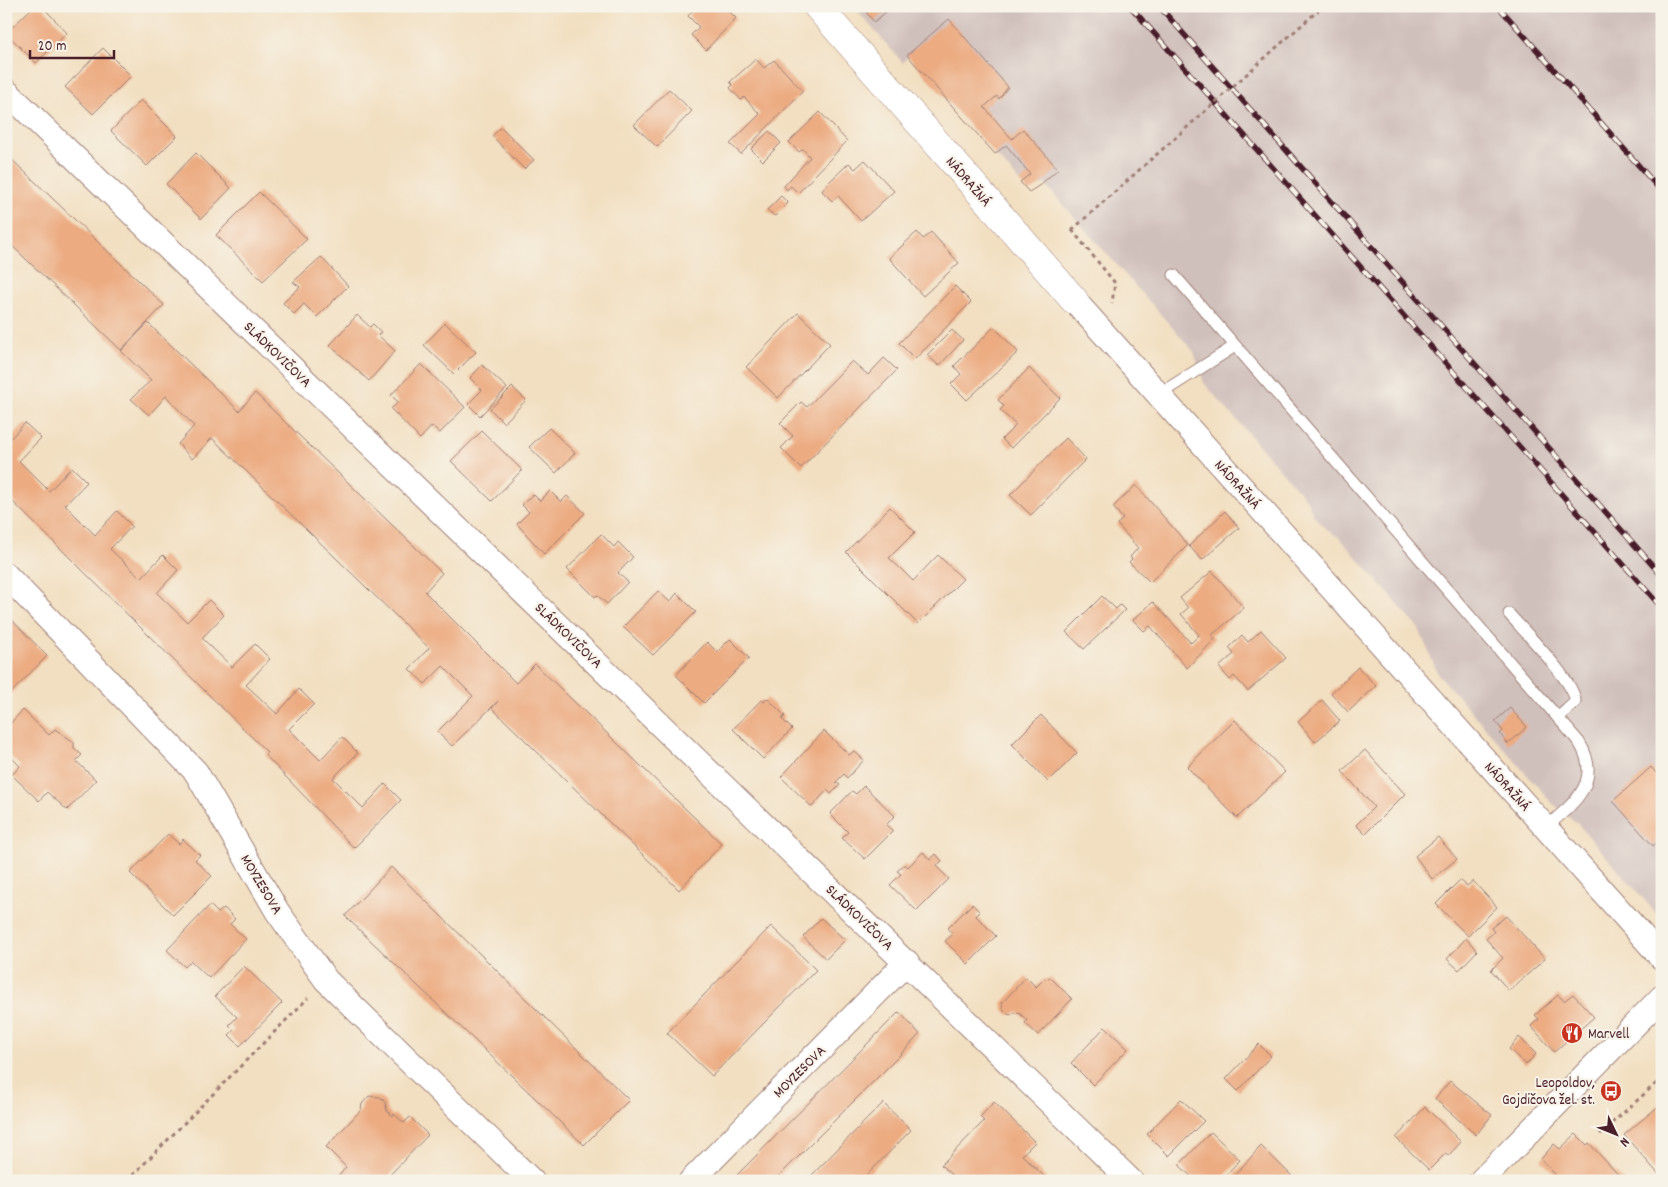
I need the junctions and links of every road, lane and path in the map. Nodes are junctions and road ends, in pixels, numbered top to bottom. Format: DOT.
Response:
graph roads {
  1 [pos="817,6"];
  2 [pos="1323,6"];
  3 [pos="6,91"];
  4 [pos="1174,276"];
  5 [pos="1114,283"];
  6 [pos="1074,300"];
  7 [pos="1235,346"];
  8 [pos="1158,395"];
  9 [pos="6,575"];
  10 [pos="1509,614"];
  11 [pos="1558,718"];
  12 [pos="1545,828"];
  13 [pos="1662,958"];
  14 [pos="907,962"];
  15 [pos="326,980"];
  16 [pos="1662,998"];
  17 [pos="1662,1078"];
  18 [pos="1656,1083"];
  19 [pos="1662,1090"];
  20 [pos="1600,1134"];
  21 [pos="127,1181"];
  22 [pos="532,1181"];
  23 [pos="691,1181"];
  24 [pos="1130,1181"];
  25 [pos="1481,1181"];
  1 -- 6 [label="street, NÁDRAŽNÁ"];
  2 -- 5 [label="path, bridge"];
  3 -- 14 [label="street, SLÁDKOVIČOVA"];
  4 -- 7 [label="lane"];
  6 -- 8 [label="street, NÁDRAŽNÁ"];
  7 -- 8 [label="lane"];
  7 -- 11 [label="lane"];
  8 -- 12 [label="street, NÁDRAŽNÁ"];
  9 -- 15 [label="street, MOYZESOVA"];
  10 -- 11 [label="lane"];
  11 -- 12 [label="lane"];
  12 -- 13 [label="street, NÁDRAŽNÁ"];
  14 -- 23 [label="street, MOYZESOVA"];
  14 -- 24 [label="street, SLÁDKOVIČOVA"];
  15 -- 21 [label="path"];
  15 -- 22 [label="street, MOYZESOVA"];
  16 -- 25 [label="street"];
  17 -- 18 [label="path"];
  18 -- 19 [label="path"];
  18 -- 20 [label="path"];
}
